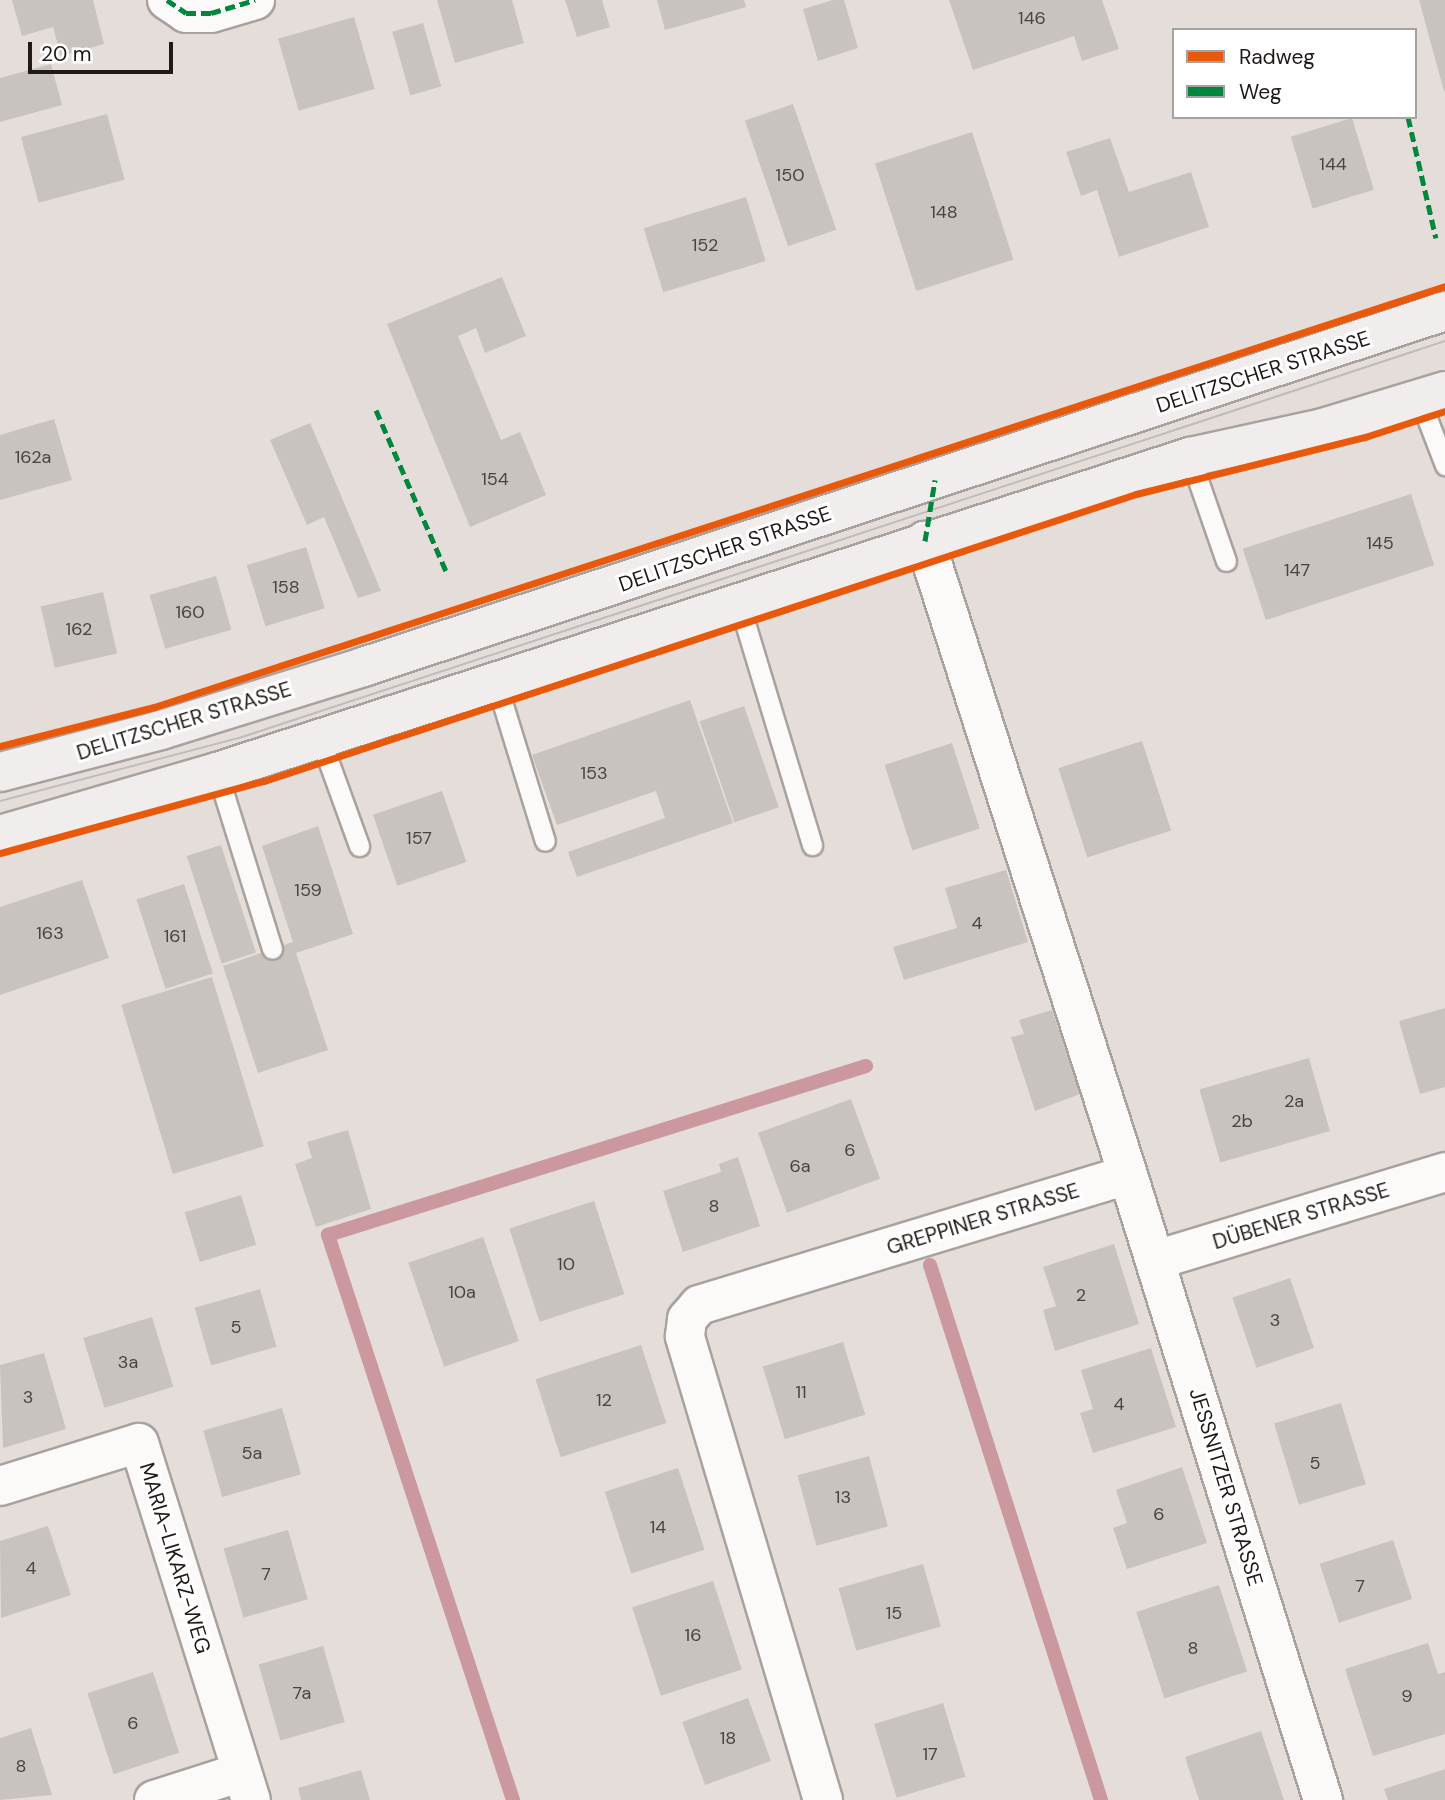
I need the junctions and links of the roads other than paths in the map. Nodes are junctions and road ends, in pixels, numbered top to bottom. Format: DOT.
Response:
graph roads {
  1 [pos="167,0"];
  2 [pos="255,0"];
  3 [pos="1445,311"];
  4 [pos="1433,396"];
  5 [pos="1190,457"];
  6 [pos="1444,469"];
  7 [pos="925,541"];
  8 [pos="1226,561"];
  9 [pos="739,603"];
  10 [pos="496,682"];
  11 [pos="320,738"];
  12 [pos="0,772"];
  13 [pos="217,772"];
  14 [pos="0,835"];
  15 [pos="545,841"];
  16 [pos="811,845"];
  17 [pos="359,846"];
  18 [pos="272,949"];
  19 [pos="1445,1172"];
  20 [pos="1128,1175"];
  21 [pos="1156,1260"];
  22 [pos="0,1486"];
  23 [pos="247,1786"];
  24 [pos="154,1800"];
  25 [pos="823,1800"];
  26 [pos="1323,1800"];
  1 -- 2 [label="street"];
  3 -- 12 [label="main road, DELITZSCHER STRASSE"];
  4 -- 5 [label="main road"];
  4 -- 6 [label="lane"];
  5 -- 7 [label="main road"];
  5 -- 8 [label="lane"];
  7 -- 9 [label="main road"];
  7 -- 20 [label="street"];
  9 -- 10 [label="main road"];
  9 -- 16 [label="lane"];
  10 -- 11 [label="main road"];
  10 -- 15 [label="lane"];
  11 -- 13 [label="main road"];
  11 -- 17 [label="lane"];
  13 -- 14 [label="main road"];
  13 -- 18 [label="lane"];
  19 -- 21 [label="street, DÜBENER STRASSE"];
  20 -- 21 [label="street, JESSNITZER STRASSE"];
  20 -- 25 [label="street, GREPPINER STRASSE"];
  21 -- 26 [label="street, JESSNITZER STRASSE"];
  22 -- 23 [label="street, MARIA-LIKARZ-WEG"];
  23 -- 24 [label="street, MARIA-LIKARZ-WEG"];
}
